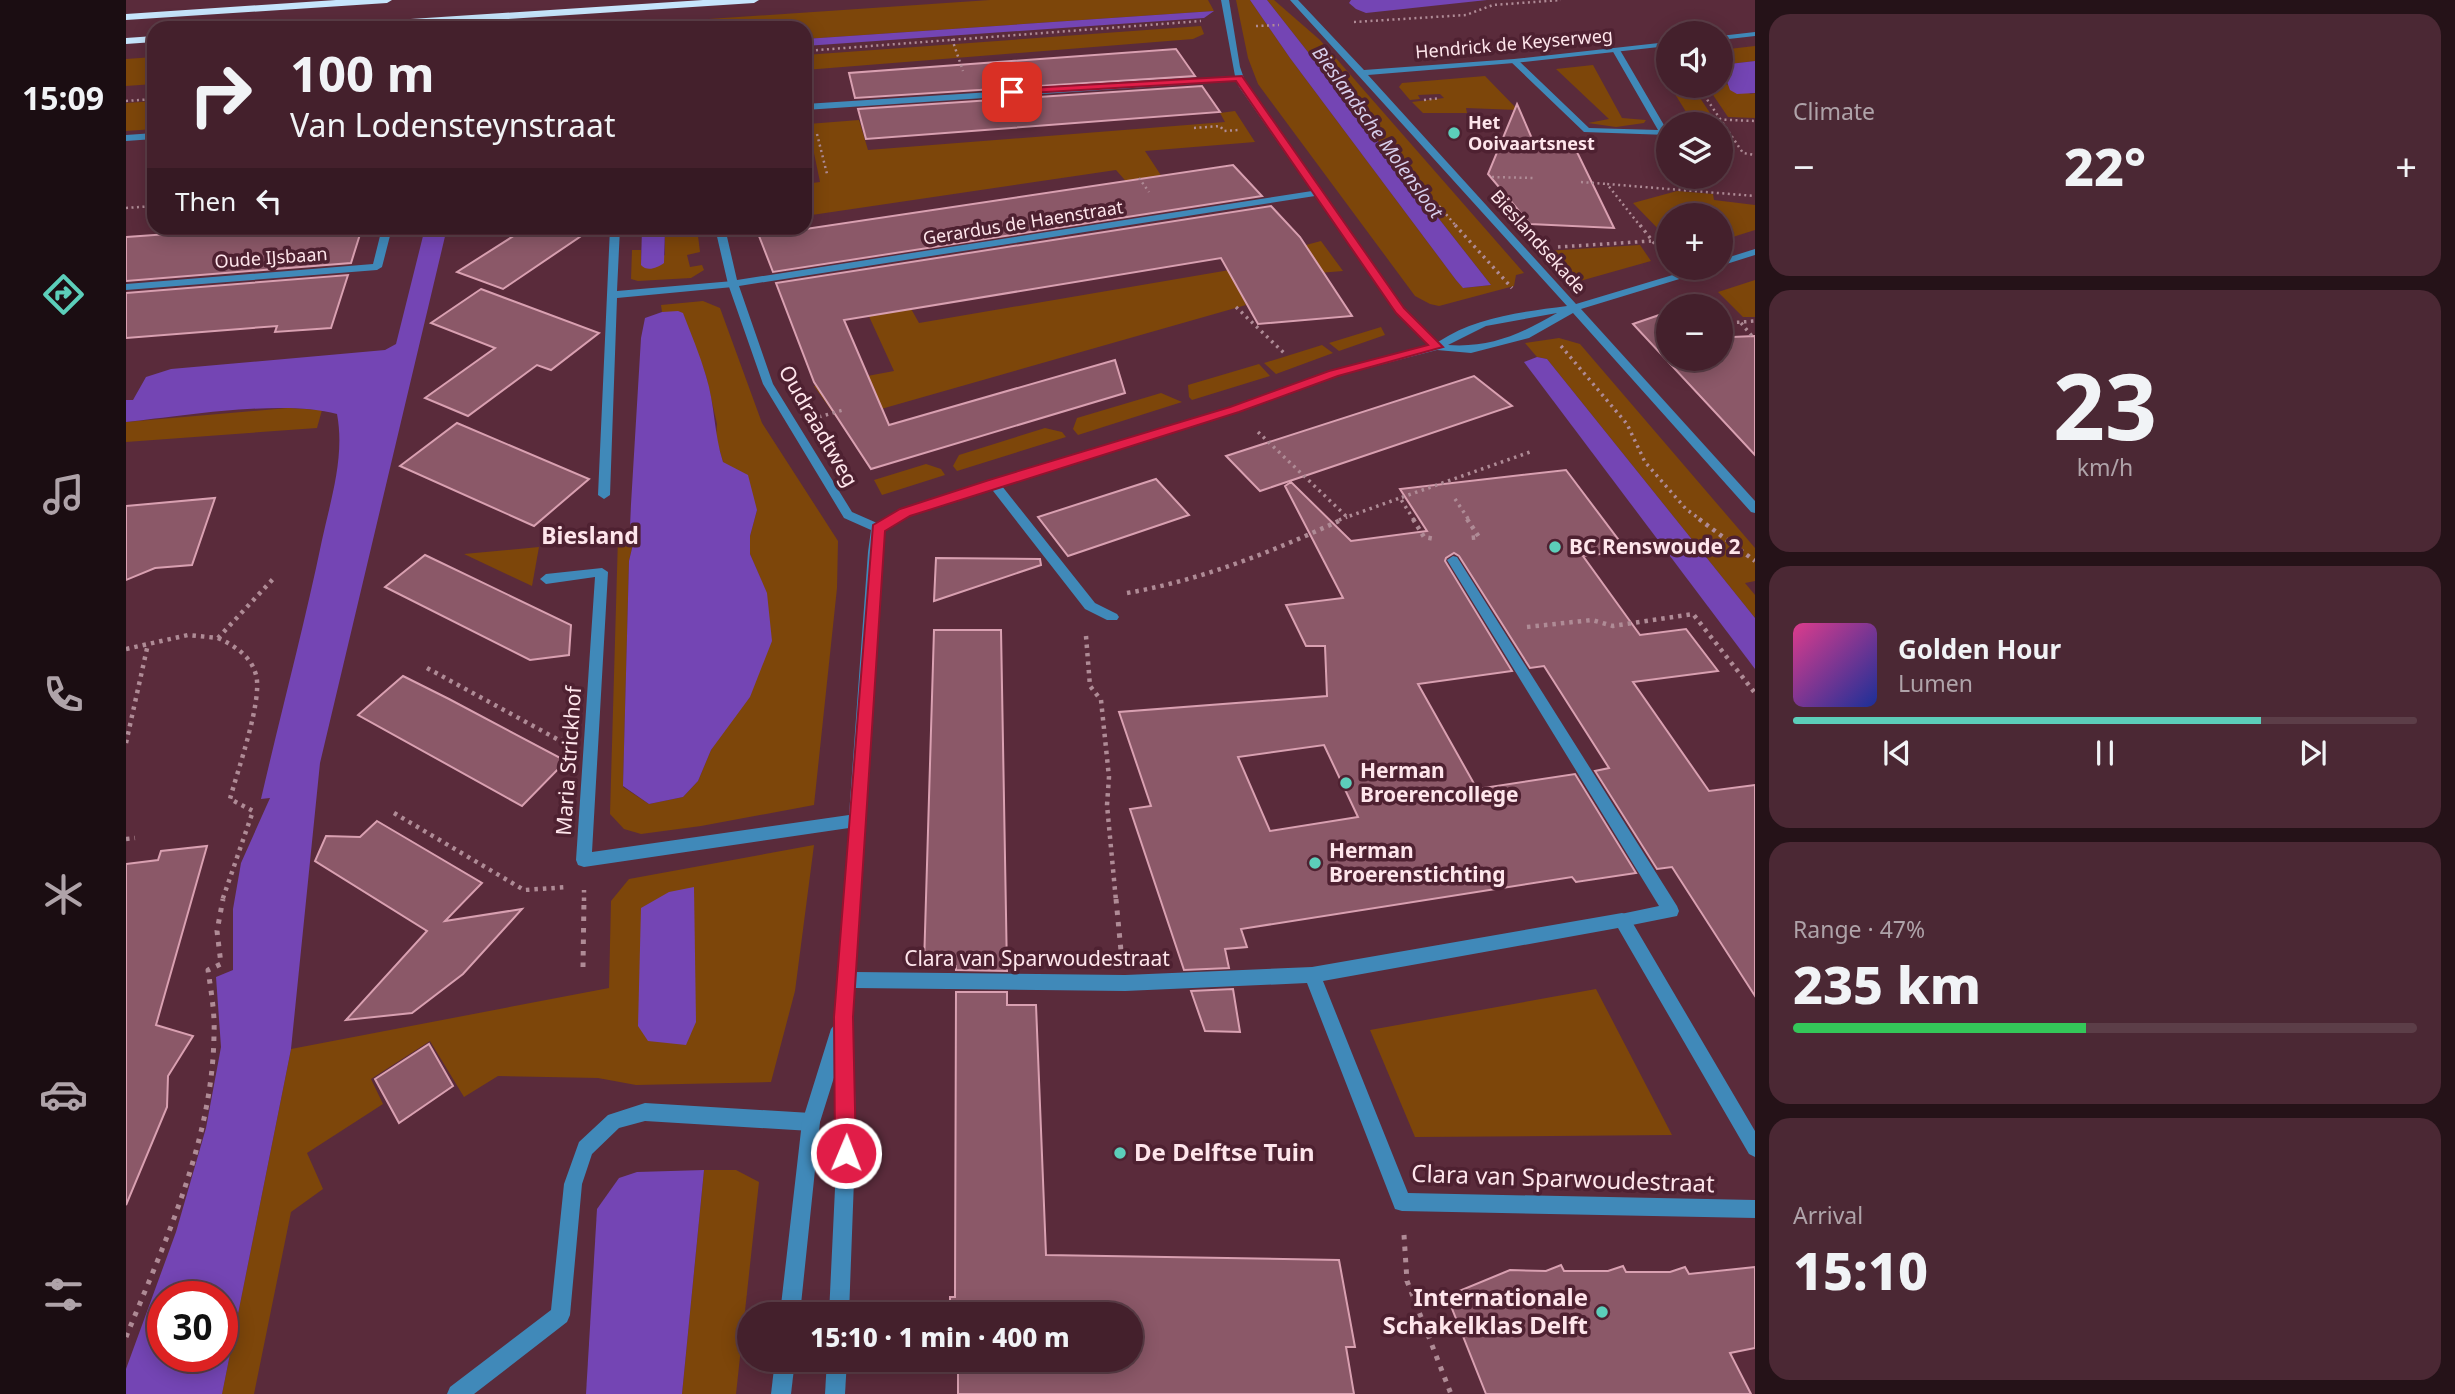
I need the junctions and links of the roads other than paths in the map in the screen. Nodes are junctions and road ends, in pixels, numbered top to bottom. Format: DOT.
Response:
graph roads {
  1 [pos="387,0"];
  2 [pos="754,0"];
  3 [pos="1225,0"];
  4 [pos="1294,0"];
  5 [pos="126,17"];
  6 [pos="428,21"];
  7 [pos="1755,33"];
  8 [pos="1733,36"];
  9 [pos="147,40"];
  10 [pos="126,41"];
  11 [pos="1656,45"];
  12 [pos="1616,50"];
  13 [pos="1514,61"];
  14 [pos="1362,74"];
  15 [pos="1239,78"];
  16 [pos="812,106"];
  17 [pos="147,136"];
  18 [pos="126,138"];
  19 [pos="1318,193"];
  20 [pos="385,235"];
  21 [pos="615,235"];
  22 [pos="722,235"];
  23 [pos="1755,252"];
  24 [pos="1733,259"];
  25 [pos="1666,280"];
  26 [pos="733,284"];
  27 [pos="126,287"];
  28 [pos="612,295"];
  29 [pos="1574,308"];
  30 [pos="1437,347"];
  31 [pos="994,484"];
  32 [pos="604,495"];
  33 [pos="1755,509"];
  34 [pos="878,528"];
  35 [pos="1453,560"];
  36 [pos="546,579"];
  37 [pos="1112,617"];
  38 [pos="857,820"];
  39 [pos="1622,920"];
  40 [pos="1312,975"];
  41 [pos="846,980"];
  42 [pos="844,1017"];
  43 [pos="811,1122"];
  44 [pos="1755,1149"];
  45 [pos="1755,1209"];
  46 [pos="791,1302"];
  47 [pos="840,1302"];
  48 [pos="784,1372"];
  49 [pos="836,1372"];
  50 [pos="457,1394"];
  51 [pos="781,1394"];
  52 [pos="835,1394"];
  1 -- 5 [label="highway"];
  2 -- 6 [label="highway"];
  3 -- 15 [label="street"];
  4 -- 14 [label="street, Bieslandsekade"];
  7 -- 8 [label="street"];
  9 -- 10 [label="highway"];
  11 -- 12 [label="street, Hendrick de Keyserweg"];
  12 -- 13 [label="street, Hendrick de Keyserweg"];
  12 -- 13 [label="street"];
  13 -- 14 [label="street, Hendrick de Keyserweg"];
  14 -- 29 [label="street, Bieslandsekade"];
  15 -- 16 [label="street"];
  15 -- 19 [label="street"];
  17 -- 18 [label="street"];
  19 -- 26 [label="street, Gerardus de Haenstraat"];
  19 -- 30 [label="street"];
  20 -- 27 [label="street, Oude IJsbaan"];
  21 -- 28 [label="street"];
  22 -- 26 [label="street, Oudraadtweg"];
  23 -- 24 [label="street"];
  25 -- 29 [label="street"];
  26 -- 28 [label="street"];
  26 -- 34 [label="street, Oudraadtweg"];
  28 -- 32 [label="street"];
  29 -- 30 [label="street"];
  29 -- 30 [label="street"];
  29 -- 33 [label="street, Bieslandsekade"];
  30 -- 31 [label="street"];
  31 -- 34 [label="street"];
  31 -- 37 [label="street"];
  34 -- 38 [label="street"];
  35 -- 39 [label="street, Clara van Sparwoudestraat"];
  36 -- 38 [label="street, Maria Strickhof"];
  38 -- 41 [label="street"];
  39 -- 40 [label="street, Clara van Sparwoudestraat"];
  39 -- 44 [label="street"];
  40 -- 41 [label="street, Clara van Sparwoudestraat"];
  40 -- 45 [label="street, Clara van Sparwoudestraat"];
  41 -- 42 [label="street"];
  42 -- 43 [label="street"];
  42 -- 47 [label="street"];
  43 -- 46 [label="street"];
  43 -- 50 [label="street"];
  48 -- 51 [label="street"];
  49 -- 52 [label="street"];
}
